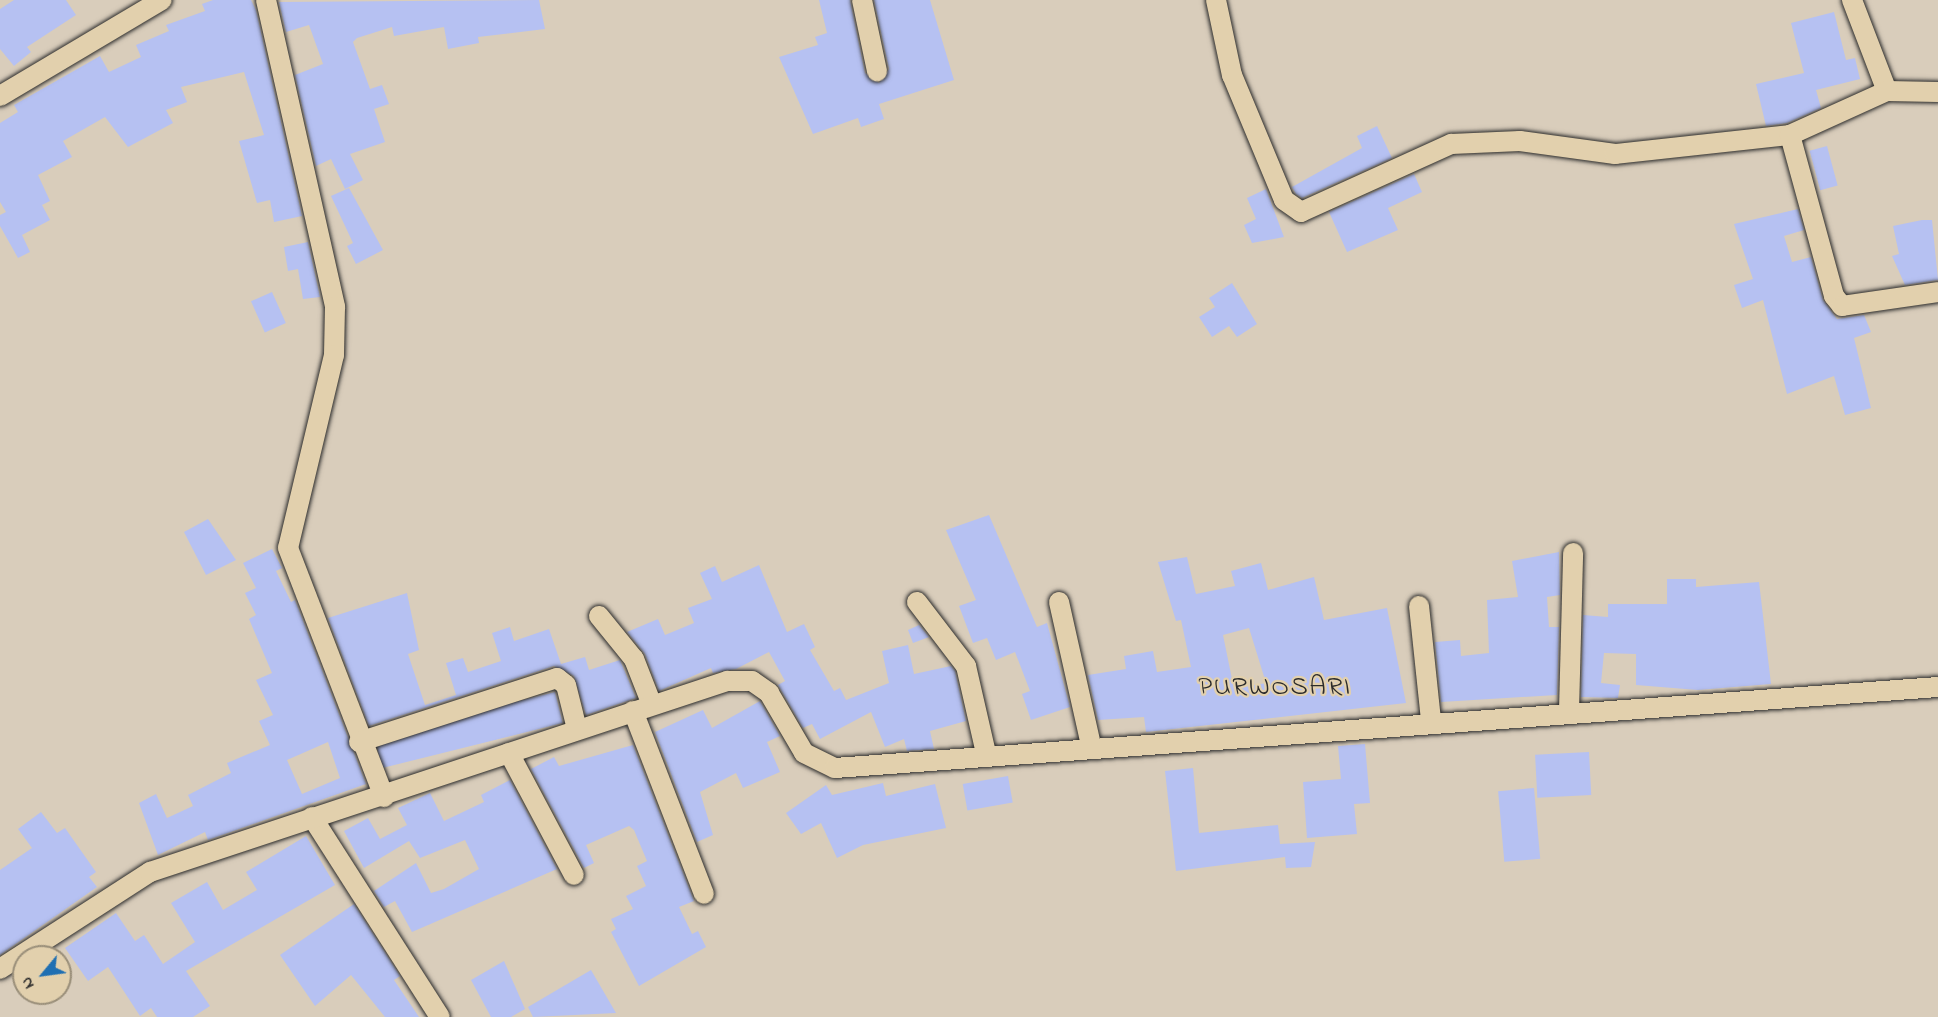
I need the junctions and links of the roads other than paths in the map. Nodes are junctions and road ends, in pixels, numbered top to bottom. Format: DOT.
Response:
graph roads {
  1 [pos="162,0"];
  2 [pos="266,0"];
  3 [pos="862,0"];
  4 [pos="1216,0"];
  5 [pos="1852,0"];
  6 [pos="877,71"];
  7 [pos="1887,91"];
  8 [pos="1938,92"];
  9 [pos="0,96"];
  10 [pos="1791,135"];
  11 [pos="1938,292"];
  12 [pos="1573,553"];
  13 [pos="917,602"];
  14 [pos="1059,602"];
  15 [pos="1419,606"];
  16 [pos="599,616"];
  17 [pos="1938,687"];
  18 [pos="652,705"];
  19 [pos="633,711"];
  20 [pos="1569,711"];
  21 [pos="1431,721"];
  22 [pos="577,729"];
  23 [pos="359,742"];
  24 [pos="1091,745"];
  25 [pos="509,753"];
  26 [pos="986,753"];
  27 [pos="384,797"];
  28 [pos="312,817"];
  29 [pos="574,875"];
  30 [pos="704,894"];
  31 [pos="2,964"];
  32 [pos="440,1017"];
  1 -- 9 [label="street"];
  2 -- 23 [label="street"];
  3 -- 6 [label="street"];
  4 -- 10 [label="street"];
  5 -- 7 [label="street"];
  7 -- 8 [label="street"];
  7 -- 10 [label="street"];
  10 -- 11 [label="street"];
  12 -- 20 [label="street"];
  13 -- 26 [label="street"];
  14 -- 24 [label="street"];
  15 -- 21 [label="street"];
  16 -- 18 [label="street"];
  17 -- 20 [label="street"];
  18 -- 19 [label="street"];
  18 -- 26 [label="street"];
  19 -- 22 [label="street"];
  19 -- 30 [label="street"];
  20 -- 21 [label="street"];
  21 -- 24 [label="street"];
  22 -- 23 [label="street"];
  22 -- 25 [label="street"];
  23 -- 27 [label="street"];
  24 -- 26 [label="street"];
  25 -- 27 [label="street"];
  25 -- 29 [label="street"];
  27 -- 28 [label="street"];
  28 -- 31 [label="street"];
  28 -- 32 [label="street"];
}
